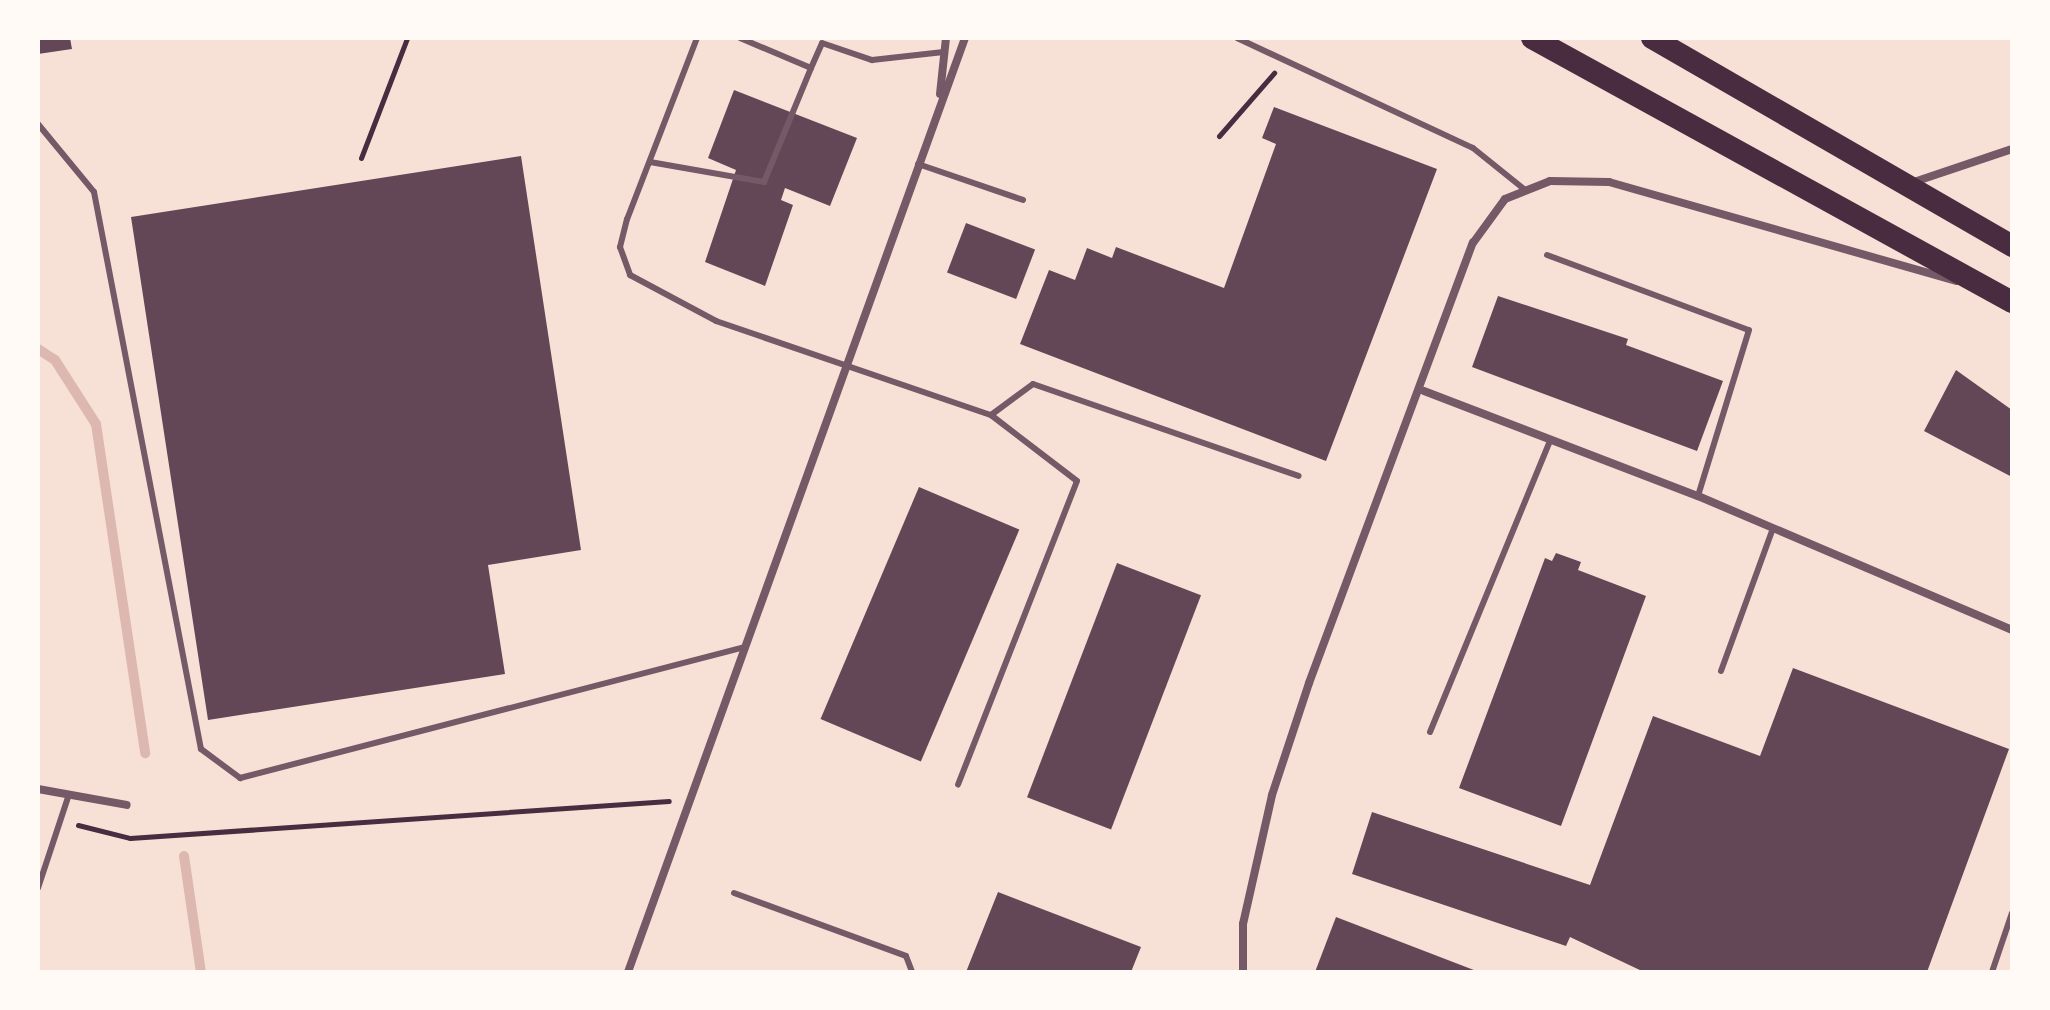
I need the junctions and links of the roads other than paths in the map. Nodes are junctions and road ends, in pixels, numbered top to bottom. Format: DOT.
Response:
graph roads {
  1 [pos="697,38"];
  2 [pos="740,38"];
  3 [pos="946,38"];
  4 [pos="965,38"];
  5 [pos="1237,38"];
  6 [pos="1532,38"];
  7 [pos="1652,38"];
  8 [pos="944,52"];
  9 [pos="811,68"];
  10 [pos="938,106"];
  11 [pos="38,124"];
  12 [pos="2012,149"];
  13 [pos="650,162"];
  14 [pos="918,164"];
  15 [pos="1903,186"];
  16 [pos="1524,189"];
  17 [pos="1023,200"];
  18 [pos="2012,246"];
  19 [pos="1547,255"];
  20 [pos="1991,291"];
  21 [pos="2012,302"];
  22 [pos="844,366"];
  23 [pos="1424,391"];
  24 [pos="991,415"];
  25 [pos="1549,443"];
  26 [pos="1299,476"];
  27 [pos="1698,496"];
  28 [pos="1773,528"];
  29 [pos="2012,630"];
  30 [pos="745,647"];
  31 [pos="1721,671"];
  32 [pos="1430,732"];
  33 [pos="958,784"];
  34 [pos="38,789"];
  35 [pos="69,794"];
  36 [pos="127,805"];
  37 [pos="38,888"];
  38 [pos="734,893"];
  39 [pos="2012,913"];
  40 [pos="628,972"];
  41 [pos="912,972"];
  42 [pos="1243,972"];
  43 [pos="1992,972"];
  1 -- 13 [label="lane"];
  2 -- 9 [label="lane"];
  3 -- 8 [label="street"];
  4 -- 10 [label="street"];
  5 -- 16 [label="lane"];
  6 -- 20 [label="highway"];
  7 -- 15 [label="highway"];
  8 -- 9 [label="lane"];
  8 -- 10 [label="street"];
  9 -- 13 [label="lane"];
  10 -- 14 [label="street"];
  11 -- 30 [label="lane"];
  12 -- 15 [label="street"];
  13 -- 22 [label="lane"];
  14 -- 17 [label="lane"];
  14 -- 22 [label="street"];
  15 -- 18 [label="highway"];
  16 -- 20 [label="street"];
  16 -- 23 [label="street"];
  19 -- 27 [label="lane"];
  20 -- 21 [label="highway"];
  22 -- 24 [label="lane"];
  22 -- 30 [label="street"];
  23 -- 25 [label="street"];
  23 -- 42 [label="street"];
  24 -- 26 [label="lane"];
  24 -- 33 [label="lane"];
  25 -- 27 [label="street"];
  25 -- 32 [label="lane"];
  27 -- 28 [label="street"];
  28 -- 29 [label="street"];
  28 -- 31 [label="lane"];
  30 -- 40 [label="street"];
  34 -- 35 [label="street"];
  35 -- 36 [label="street"];
  35 -- 37 [label="lane"];
  38 -- 41 [label="lane"];
  39 -- 43 [label="lane"];
}
